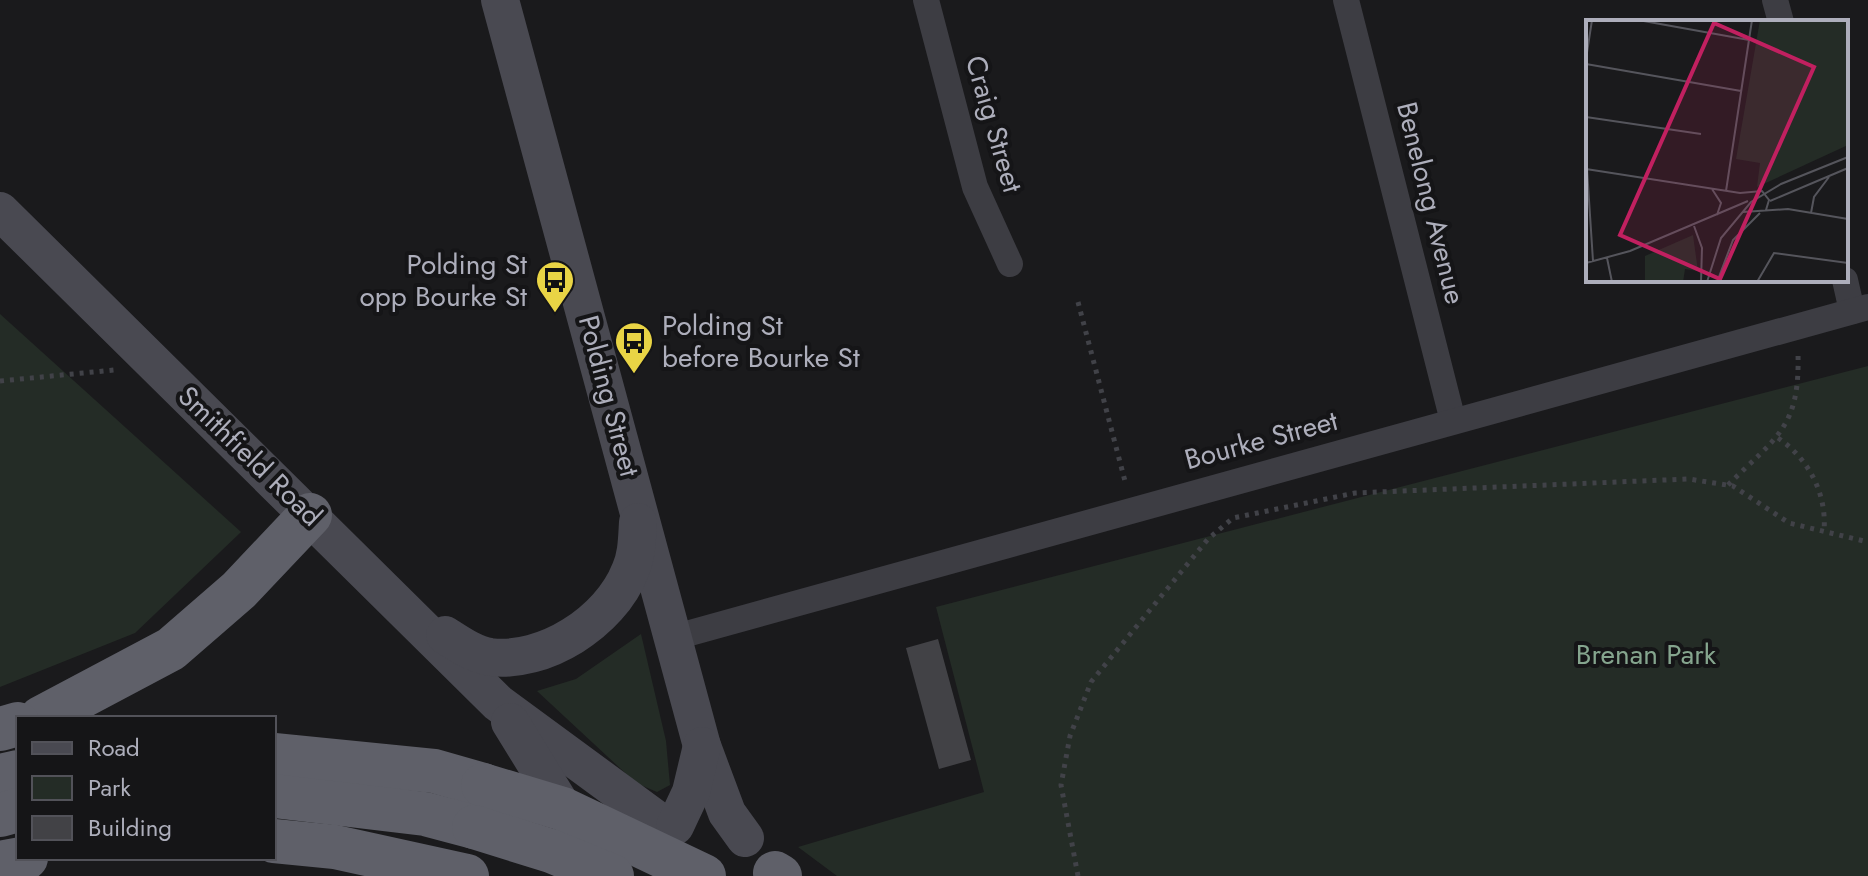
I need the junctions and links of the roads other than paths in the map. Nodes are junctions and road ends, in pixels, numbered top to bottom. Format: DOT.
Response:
graph roads {
  1 [pos="500,0"];
  2 [pos="926,0"];
  3 [pos="1346,0"];
  4 [pos="1775,0"];
  5 [pos="1780,20"];
  6 [pos="0,211"];
  7 [pos="1010,264"];
  8 [pos="1846,282"];
  9 [pos="1860,309"];
  10 [pos="1453,421"];
  11 [pos="639,508"];
  12 [pos="310,515"];
  13 [pos="407,612"];
  14 [pos="672,638"];
  15 [pos="498,703"];
  16 [pos="45,716"];
  17 [pos="702,746"];
  18 [pos="276,755"];
  19 [pos="276,796"];
  20 [pos="671,827"];
  21 [pos="745,838"];
  22 [pos="276,841"];
  23 [pos="777,875"];
  24 [pos="467,876"];
  25 [pos="605,876"];
  26 [pos="614,876"];
  27 [pos="704,876"];
  1 -- 11 [label="main road, Polding Street"];
  2 -- 7 [label="street, Craig Street"];
  3 -- 10 [label="street, Benelong Avenue"];
  4 -- 5 [label="street"];
  6 -- 12 [label="main road, Smithfield Road"];
  8 -- 9 [label="street"];
  9 -- 10 [label="street, Bourke Street"];
  10 -- 14 [label="street, Bourke Street"];
  11 -- 13 [label="main road"];
  11 -- 14 [label="main road, Polding Street"];
  12 -- 13 [label="main road, Smithfield Road"];
  12 -- 16 [label="highway"];
  13 -- 15 [label="main road, Smithfield Road"];
  14 -- 17 [label="main road, Polding Street"];
  15 -- 20 [label="main road, Smithfield Road"];
  15 -- 25 [label="main road, Smithfield Road"];
  17 -- 20 [label="main road, Polding Street"];
  17 -- 21 [label="main road, Polding Street"];
  18 -- 27 [label="highway, bridge"];
  19 -- 26 [label="highway, bridge"];
  20 -- 21 [label="main road"];
  20 -- 26 [label="main road"];
  21 -- 23 [label="main road, Polding Street"];
  22 -- 24 [label="highway"];
}
